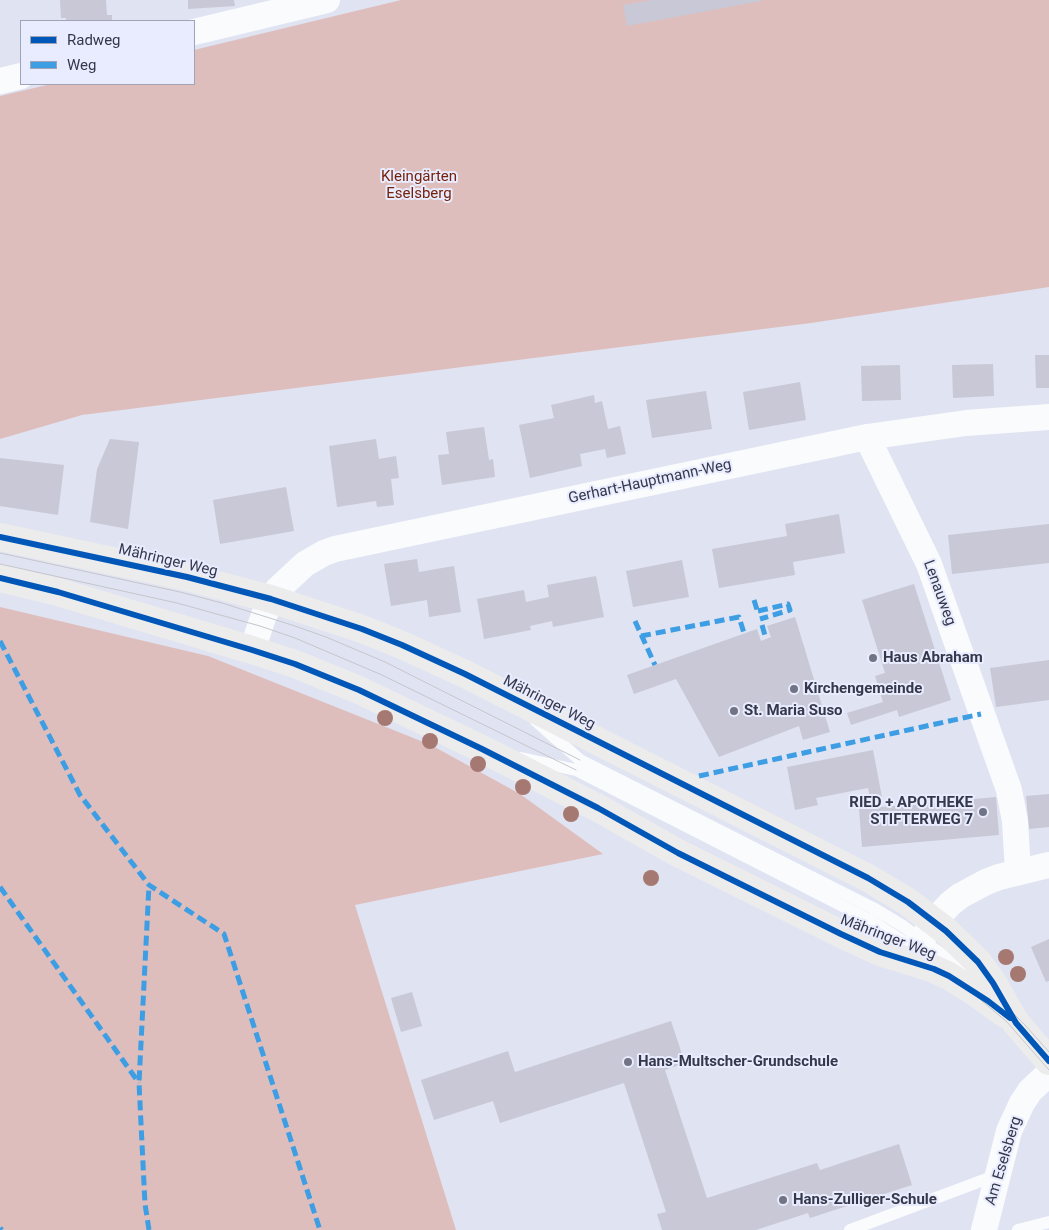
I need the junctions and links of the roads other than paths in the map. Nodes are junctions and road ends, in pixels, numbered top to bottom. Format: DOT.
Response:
graph roads {
  1 [pos="326,0"];
  2 [pos="195,32"];
  3 [pos="20,76"];
  4 [pos="0,81"];
  5 [pos="1049,417"];
  6 [pos="867,438"];
  7 [pos="0,537"];
  8 [pos="0,578"];
  9 [pos="272,599"];
  10 [pos="252,650"];
  11 [pos="506,695"];
  12 [pos="482,749"];
  13 [pos="578,765"];
  14 [pos="1049,865"];
  15 [pos="1018,872"];
  16 [pos="916,939"];
  17 [pos="1011,1014"];
  18 [pos="1049,1061"];
  19 [pos="1049,1073"];
  20 [pos="997,1175"];
  21 [pos="1049,1222"];
  22 [pos="850,1230"];
  23 [pos="984,1230"];
  24 [pos="1018,1230"];
  1 -- 2 [label="street"];
  3 -- 4 [label="street"];
  5 -- 6 [label="street, Gerhart-Hauptmann-Weg"];
  6 -- 9 [label="street, Gerhart-Hauptmann-Weg"];
  6 -- 15 [label="street, Lenauweg"];
  7 -- 9 [label="street, Mähringer Weg"];
  8 -- 10 [label="street, Mähringer Weg"];
  9 -- 10 [label="street, Gerhart-Hauptmann-Weg"];
  9 -- 11 [label="street, Mähringer Weg"];
  10 -- 12 [label="street, Mähringer Weg"];
  11 -- 13 [label="lane, Mähringer Weg"];
  11 -- 16 [label="street, Mähringer Weg"];
  12 -- 13 [label="lane, Mähringer Weg"];
  12 -- 16 [label="street, Mähringer Weg"];
  13 -- 16 [label="lane"];
  13 -- 16 [label="lane"];
  14 -- 15 [label="street"];
  15 -- 16 [label="street"];
  16 -- 17 [label="street, Mähringer Weg"];
  16 -- 17 [label="street, Mähringer Weg"];
  17 -- 18 [label="street, Mähringer Weg"];
  19 -- 20 [label="street, Am Eselsberg"];
  20 -- 22 [label="lane"];
  20 -- 23 [label="street, Am Eselsberg"];
  21 -- 24 [label="lane"];
}
